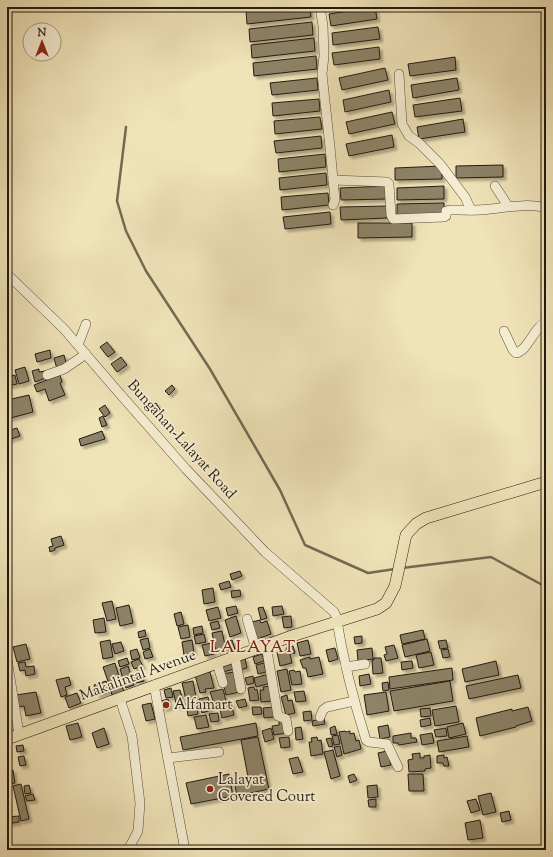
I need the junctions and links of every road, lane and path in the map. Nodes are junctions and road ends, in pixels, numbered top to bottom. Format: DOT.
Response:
graph roads {
  1 [pos="320,7"];
  2 [pos="398,74"];
  3 [pos="333,180"];
  4 [pos="495,186"];
  5 [pos="333,205"];
  6 [pos="508,206"];
  7 [pos="546,208"];
  8 [pos="471,210"];
  9 [pos="7,274"];
  10 [pos="546,322"];
  11 [pos="86,324"];
  12 [pos="504,331"];
  13 [pos="78,346"];
  14 [pos="86,354"];
  15 [pos="47,375"];
  16 [pos="546,482"];
  17 [pos="247,619"];
  18 [pos="337,621"];
  19 [pos="261,647"];
  20 [pos="235,657"];
  21 [pos="7,659"];
  22 [pos="217,663"];
  23 [pos="365,664"];
  24 [pos="346,667"];
  25 [pos="223,684"];
  26 [pos="154,685"];
  27 [pos="241,689"];
  28 [pos="120,699"];
  29 [pos="354,701"];
  30 [pos="320,718"];
  31 [pos="288,731"];
  32 [pos="19,734"];
  33 [pos="7,739"];
  34 [pos="219,752"];
  35 [pos="168,758"];
  36 [pos="398,767"];
  37 [pos="128,850"];
  38 [pos="185,850"];
  1 -- 3 [label="street"];
  2 -- 8 [label="street"];
  3 -- 5 [label="street"];
  3 -- 8 [label="street"];
  4 -- 6 [label="street"];
  6 -- 7 [label="street"];
  6 -- 8 [label="street"];
  9 -- 13 [label="street, Bungahan-Lalayat Road"];
  10 -- 12 [label="street"];
  11 -- 13 [label="street"];
  13 -- 14 [label="street, Bungahan-Lalayat Road"];
  14 -- 15 [label="street"];
  14 -- 18 [label="street, Bungahan-Lalayat Road"];
  16 -- 18 [label="main road, Makalintal Avenue"];
  17 -- 19 [label="street"];
  18 -- 19 [label="main road, Makalintal Avenue"];
  18 -- 24 [label="street"];
  19 -- 20 [label="main road, Makalintal Avenue"];
  19 -- 31 [label="street"];
  20 -- 22 [label="main road, Makalintal Avenue"];
  20 -- 27 [label="street"];
  21 -- 32 [label="street"];
  22 -- 25 [label="street"];
  22 -- 26 [label="main road, Makalintal Avenue"];
  23 -- 24 [label="street"];
  24 -- 29 [label="street"];
  26 -- 28 [label="main road, Makalintal Avenue"];
  26 -- 35 [label="street"];
  28 -- 32 [label="main road, Makalintal Avenue"];
  28 -- 37 [label="street"];
  29 -- 30 [label="street"];
  29 -- 36 [label="street"];
  32 -- 33 [label="main road, Makalintal Avenue"];
  34 -- 35 [label="street"];
  35 -- 38 [label="street"];
}
